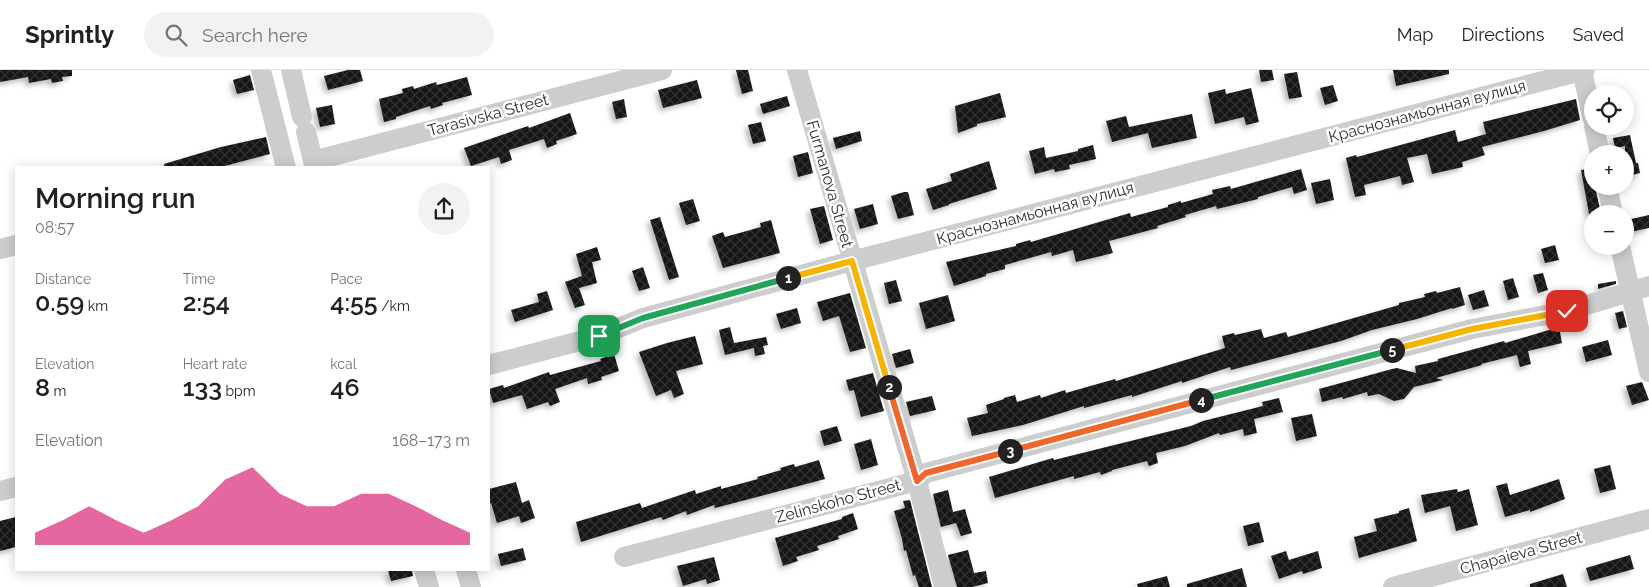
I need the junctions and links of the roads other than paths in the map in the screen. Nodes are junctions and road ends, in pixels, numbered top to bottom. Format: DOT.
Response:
graph roads {
  1 [pos="262,70"];
  2 [pos="291,70"];
  3 [pos="662,70"];
  4 [pos="797,70"];
  5 [pos="1583,70"];
  6 [pos="1586,85"];
  7 [pos="314,164"];
  8 [pos="286,166"];
  9 [pos="15,245"];
  10 [pos="0,249"];
  11 [pos="1622,255"];
  12 [pos="852,261"];
  13 [pos="1649,286"];
  14 [pos="1630,291"];
  15 [pos="490,364"];
  16 [pos="1649,372"];
  17 [pos="917,481"];
  18 [pos="15,486"];
  19 [pos="0,491"];
  20 [pos="1649,519"];
  21 [pos="624,557"];
  22 [pos="424,571"];
  23 [pos="466,571"];
  24 [pos="429,587"];
  25 [pos="471,587"];
  26 [pos="944,587"];
  27 [pos="1392,587"];
  1 -- 8 [label="street"];
  2 -- 7 [label="street"];
  3 -- 7 [label="street, Tarasivska Street"];
  4 -- 12 [label="street, Furmanova Street"];
  5 -- 6 [label="street"];
  5 -- 12 [label="street, Краснознамьонная вулиця"];
  9 -- 10 [label="street"];
  11 -- 14 [label="street"];
  12 -- 15 [label="street, Краснознамьонная вулиця"];
  12 -- 17 [label="street, Furmanova Street"];
  13 -- 14 [label="street, Zelinskoho Street"];
  14 -- 16 [label="street"];
  14 -- 17 [label="street, Zelinskoho Street"];
  17 -- 21 [label="street, Zelinskoho Street"];
  17 -- 26 [label="street, Furmanova Street"];
  18 -- 19 [label="street"];
  20 -- 27 [label="street, Chapaieva Street"];
  22 -- 24 [label="street"];
  23 -- 25 [label="street"];
}
